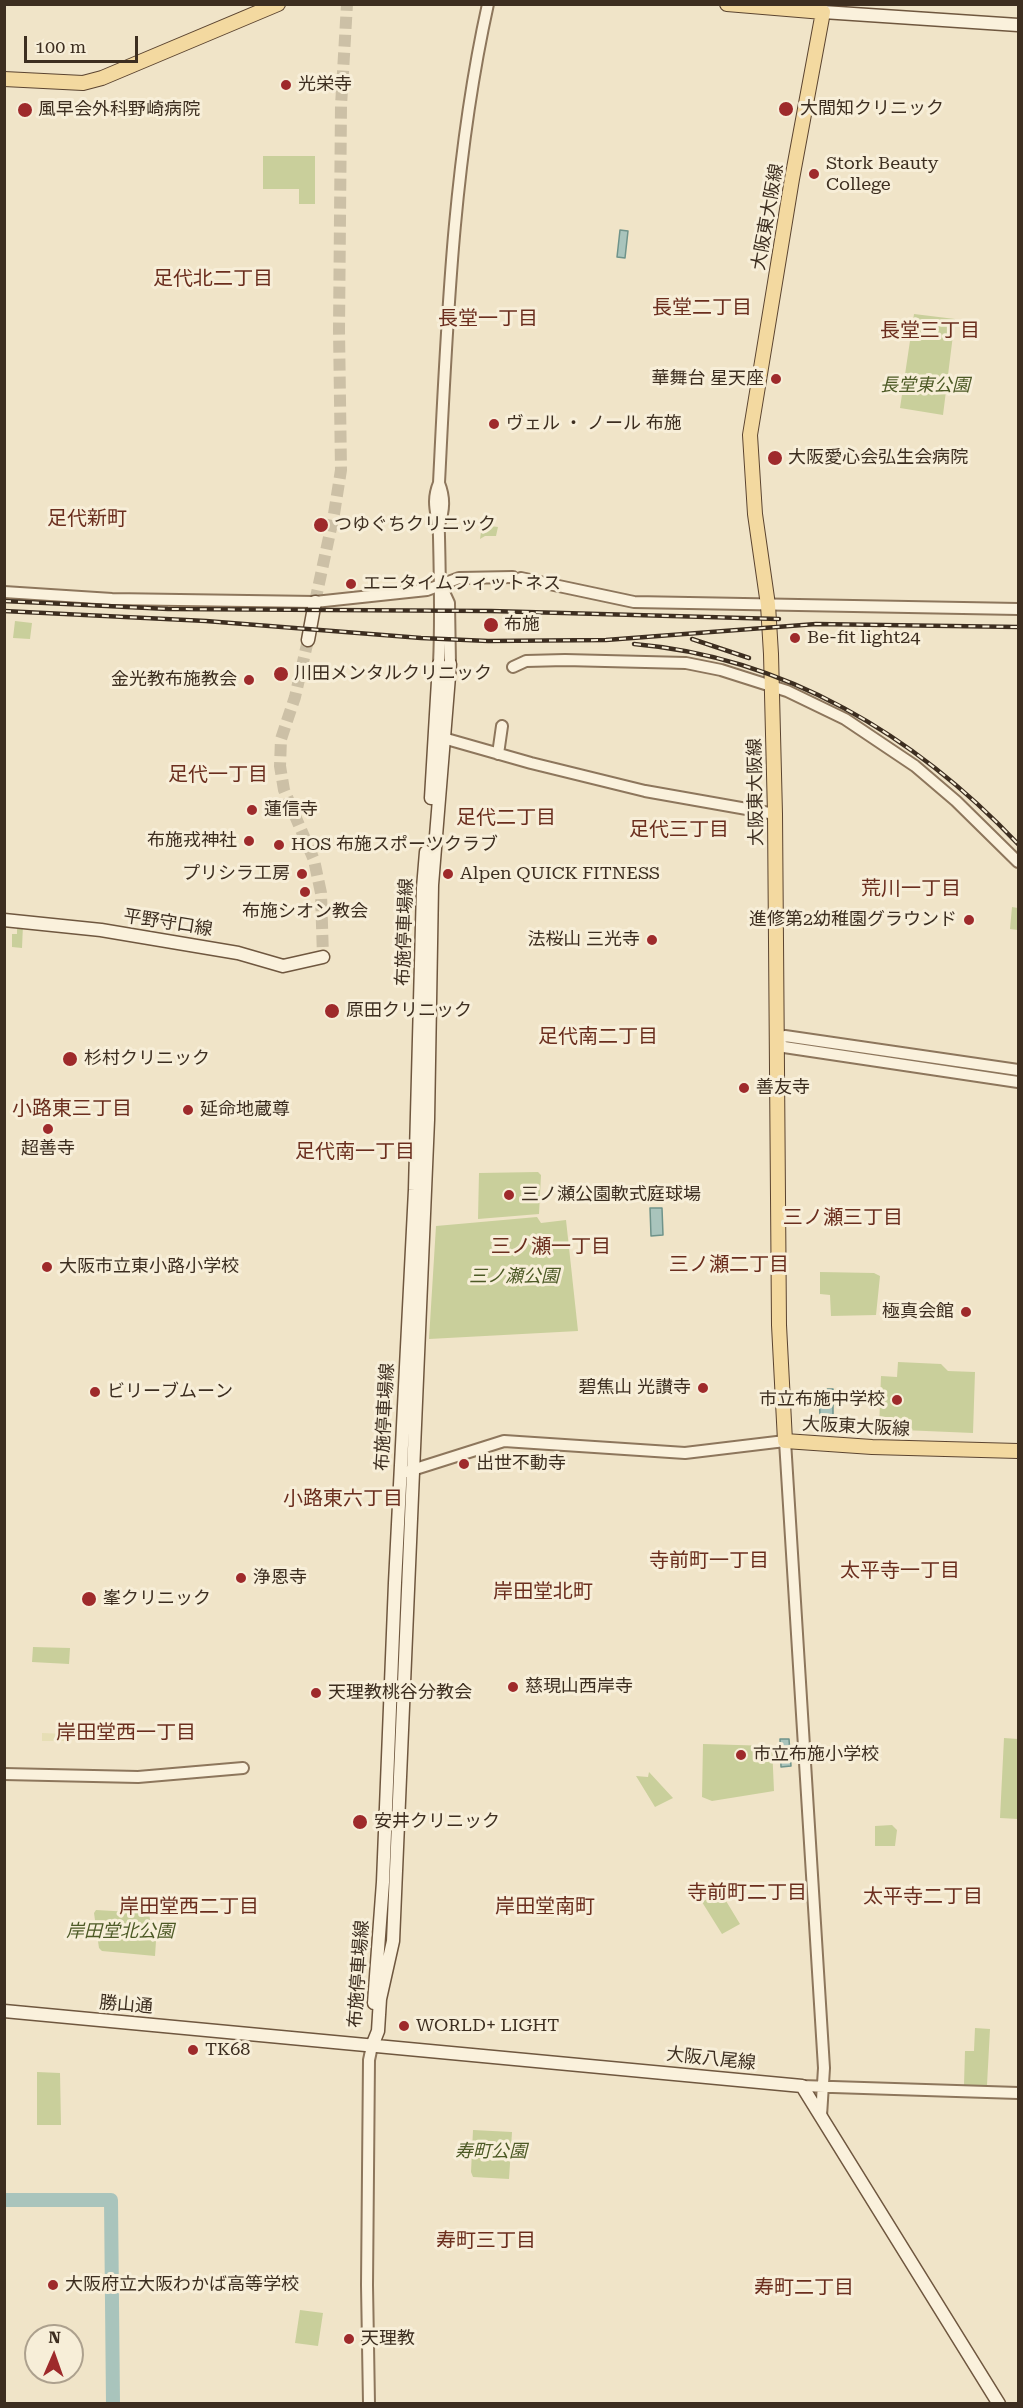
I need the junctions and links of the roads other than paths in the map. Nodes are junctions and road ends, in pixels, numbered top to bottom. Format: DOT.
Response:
graph roads {
  1 [pos="279,4"];
  2 [pos="488,4"];
  3 [pos="727,4"];
  4 [pos="824,8"];
  5 [pos="1018,25"];
  6 [pos="4,79"];
  7 [pos="441,585"];
  8 [pos="4,592"];
  9 [pos="315,602"];
  10 [pos="768,605"];
  11 [pos="1018,609"];
  12 [pos="308,640"];
  13 [pos="444,664"];
  14 [pos="513,667"];
  15 [pos="771,685"];
  16 [pos="502,726"];
  17 [pos="439,736"];
  18 [pos="498,754"];
  19 [pos="775,814"];
  20 [pos="1018,862"];
  21 [pos="4,920"];
  22 [pos="323,957"];
  23 [pos="777,1041"];
  24 [pos="1018,1070"];
  25 [pos="1018,1082"];
  26 [pos="785,1441"];
  27 [pos="1018,1451"];
  28 [pos="414,1469"];
  29 [pos="400,1474"];
  30 [pos="243,1768"];
  31 [pos="4,1774"];
  32 [pos="4,2011"];
  33 [pos="244,2034"];
  34 [pos="372,2046"];
  35 [pos="802,2086"];
  36 [pos="822,2086"];
  37 [pos="1018,2093"];
  38 [pos="821,2116"];
  39 [pos="369,2403"];
  40 [pos="999,2403"];
  1 -- 6 [label="main road"];
  2 -- 7 [label="street"];
  3 -- 4 [label="main road"];
  4 -- 5 [label="main road"];
  4 -- 10 [label="main road, 大阪東大阪線"];
  7 -- 9 [label="street"];
  7 -- 10 [label="street"];
  7 -- 13 [label="street"];
  8 -- 9 [label="street"];
  9 -- 12 [label="main road"];
  10 -- 11 [label="street"];
  10 -- 15 [label="main road, 大阪東大阪線"];
  13 -- 17 [label="main road, 布施停車場線"];
  14 -- 15 [label="street"];
  15 -- 19 [label="main road, 大阪東大阪線"];
  15 -- 20 [label="street"];
  16 -- 18 [label="street"];
  17 -- 18 [label="street"];
  17 -- 28 [label="main road, 布施停車場線"];
  17 -- 29 [label="main road, 布施停車場線"];
  18 -- 19 [label="street"];
  19 -- 23 [label="main road, 大阪東大阪線"];
  21 -- 22 [label="main road, 平野守口線"];
  23 -- 24 [label="street"];
  23 -- 25 [label="street"];
  23 -- 26 [label="main road, 大阪東大阪線"];
  26 -- 27 [label="main road, 大阪東大阪線"];
  26 -- 28 [label="street"];
  26 -- 36 [label="street"];
  28 -- 29 [label="street"];
  28 -- 34 [label="main road, 布施停車場線"];
  29 -- 34 [label="main road, 布施停車場線"];
  30 -- 31 [label="street"];
  32 -- 33 [label="main road, 勝山通"];
  33 -- 34 [label="main road, 大阪八尾線"];
  34 -- 35 [label="main road, 大阪八尾線"];
  34 -- 39 [label="street"];
  35 -- 36 [label="street"];
  35 -- 38 [label="main road"];
  36 -- 37 [label="street"];
  36 -- 38 [label="street"];
  38 -- 40 [label="main road"];
}
